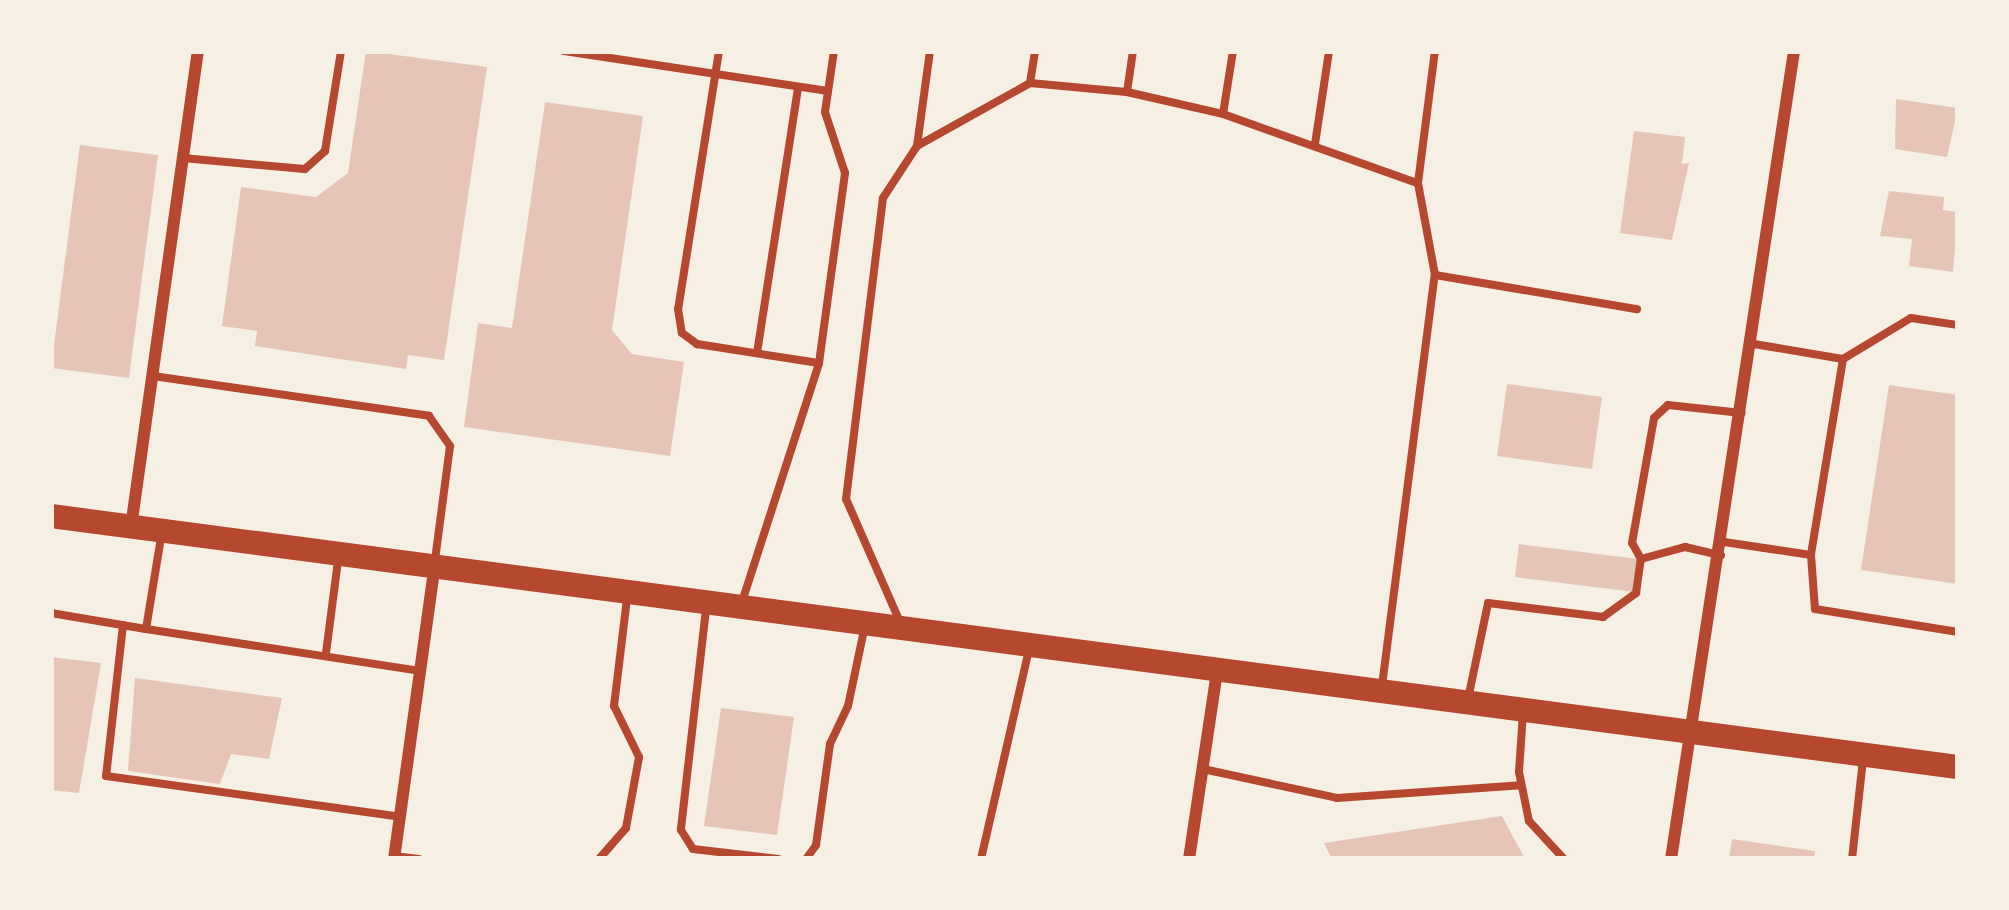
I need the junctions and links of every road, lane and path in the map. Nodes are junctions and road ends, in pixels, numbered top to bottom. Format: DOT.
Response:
graph roads {
  1 [pos="198,51"];
  2 [pos="341,51"];
  3 [pos="564,51"];
  4 [pos="719,51"];
  5 [pos="834,51"];
  6 [pos="930,51"];
  7 [pos="1035,51"];
  8 [pos="1133,51"];
  9 [pos="1233,51"];
  10 [pos="1329,51"];
  11 [pos="1436,51"];
  12 [pos="1794,51"];
  13 [pos="715,74"];
  14 [pos="1030,82"];
  15 [pos="798,87"];
  16 [pos="828,92"];
  17 [pos="1127,92"];
  18 [pos="1223,113"];
  19 [pos="1315,144"];
  20 [pos="917,146"];
  21 [pos="183,158"];
  22 [pos="1418,183"];
  23 [pos="1435,275"];
  24 [pos="1636,309"];
  25 [pos="1958,325"];
  26 [pos="1754,344"];
  27 [pos="757,353"];
  28 [pos="1843,359"];
  29 [pos="819,363"];
  30 [pos="153,376"];
  31 [pos="1744,414"];
  32 [pos="51,516"];
  33 [pos="131,527"];
  34 [pos="162,530"];
  35 [pos="1723,549"];
  36 [pos="339,552"];
  37 [pos="1811,555"];
  38 [pos="1641,559"];
  39 [pos="435,564"];
  40 [pos="628,591"];
  41 [pos="706,602"];
  42 [pos="740,606"];
  43 [pos="51,613"];
  44 [pos="865,623"];
  45 [pos="123,625"];
  46 [pos="146,629"];
  47 [pos="903,629"];
  48 [pos="1958,632"];
  49 [pos="1030,646"];
  50 [pos="326,652"];
  51 [pos="420,671"];
  52 [pos="1217,672"];
  53 [pos="1381,693"];
  54 [pos="1467,704"];
  55 [pos="1523,711"];
  56 [pos="1690,732"];
  57 [pos="1864,755"];
  58 [pos="1958,767"];
  59 [pos="1203,770"];
  60 [pos="1521,784"];
  61 [pos="400,817"];
  62 [pos="394,858"];
  63 [pos="418,859"];
  64 [pos="599,859"];
  65 [pos="778,859"];
  66 [pos="806,859"];
  67 [pos="981,859"];
  68 [pos="1189,859"];
  69 [pos="1564,859"];
  70 [pos="1671,859"];
  71 [pos="1852,859"];
  1 -- 21 [label="street"];
  2 -- 21 [label="lane"];
  3 -- 13 [label="lane"];
  4 -- 13 [label="lane"];
  5 -- 16 [label="lane"];
  6 -- 20 [label="lane"];
  7 -- 14 [label="lane"];
  8 -- 17 [label="lane"];
  9 -- 18 [label="lane"];
  10 -- 19 [label="lane"];
  11 -- 22 [label="lane"];
  12 -- 26 [label="street"];
  13 -- 15 [label="lane"];
  13 -- 27 [label="lane"];
  14 -- 17 [label="lane"];
  14 -- 20 [label="lane"];
  15 -- 16 [label="lane"];
  15 -- 27 [label="lane"];
  16 -- 29 [label="lane"];
  17 -- 18 [label="lane"];
  18 -- 19 [label="lane"];
  19 -- 22 [label="lane"];
  20 -- 47 [label="lane"];
  21 -- 30 [label="street"];
  22 -- 23 [label="lane"];
  23 -- 24 [label="lane"];
  23 -- 53 [label="lane"];
  25 -- 28 [label="lane"];
  26 -- 28 [label="lane"];
  26 -- 31 [label="street"];
  27 -- 29 [label="lane"];
  28 -- 37 [label="lane"];
  29 -- 42 [label="lane"];
  30 -- 33 [label="street"];
  30 -- 39 [label="lane"];
  31 -- 35 [label="street"];
  31 -- 38 [label="lane"];
  32 -- 33 [label="main road"];
  33 -- 34 [label="main road"];
  34 -- 36 [label="main road"];
  34 -- 46 [label="lane"];
  35 -- 37 [label="lane"];
  35 -- 38 [label="lane"];
  35 -- 56 [label="street"];
  36 -- 39 [label="main road"];
  36 -- 50 [label="lane"];
  37 -- 48 [label="lane"];
  38 -- 54 [label="lane"];
  39 -- 40 [label="main road"];
  39 -- 51 [label="street"];
  40 -- 41 [label="main road"];
  40 -- 64 [label="lane"];
  41 -- 42 [label="main road"];
  41 -- 65 [label="lane"];
  42 -- 44 [label="main road"];
  43 -- 45 [label="lane"];
  44 -- 47 [label="main road"];
  44 -- 66 [label="lane"];
  45 -- 46 [label="lane"];
  45 -- 61 [label="lane"];
  46 -- 50 [label="lane"];
  47 -- 49 [label="main road"];
  49 -- 52 [label="main road"];
  49 -- 67 [label="lane"];
  50 -- 51 [label="lane"];
  51 -- 61 [label="street"];
  52 -- 53 [label="main road"];
  52 -- 59 [label="street"];
  53 -- 54 [label="main road"];
  54 -- 55 [label="main road"];
  55 -- 56 [label="main road"];
  55 -- 60 [label="lane"];
  56 -- 57 [label="main road"];
  56 -- 70 [label="street"];
  57 -- 58 [label="main road"];
  57 -- 71 [label="lane"];
  59 -- 60 [label="lane"];
  59 -- 68 [label="street"];
  60 -- 69 [label="lane"];
  61 -- 62 [label="street"];
  62 -- 63 [label="lane"];
}
